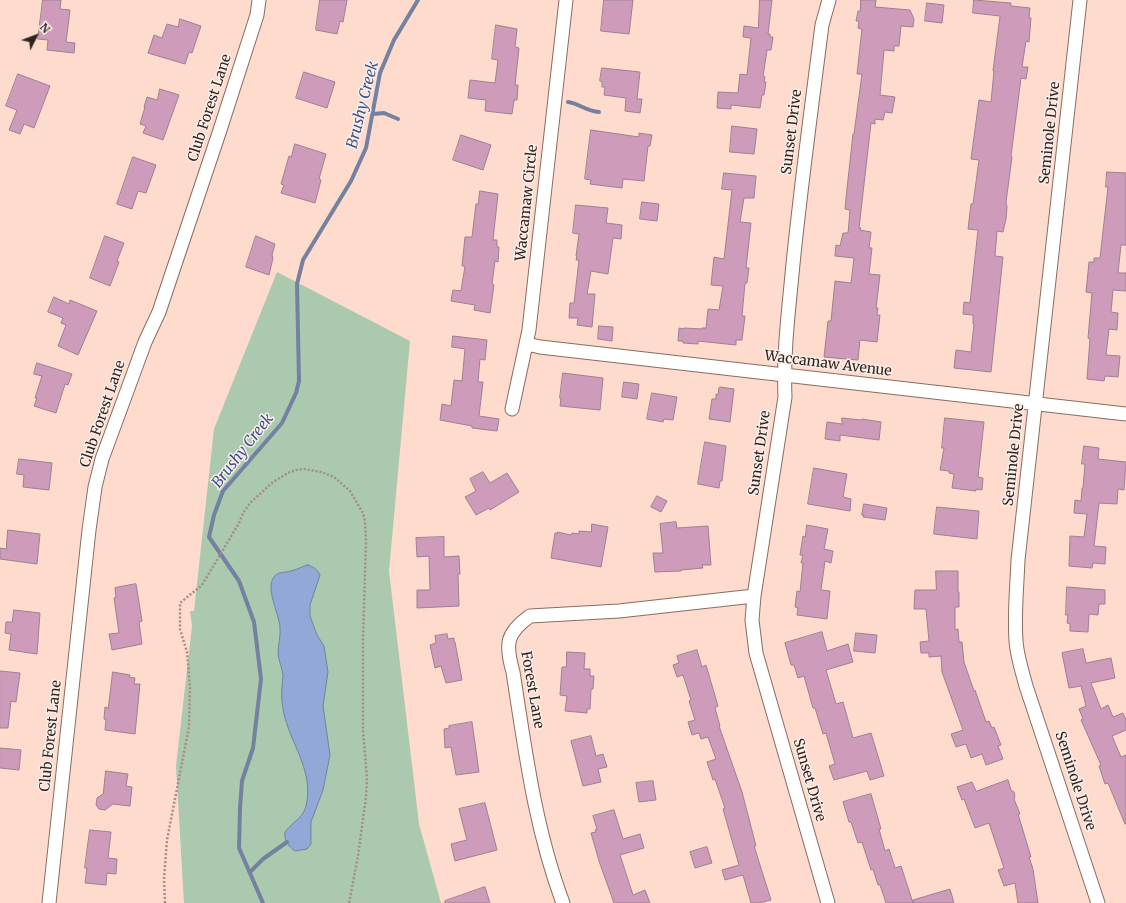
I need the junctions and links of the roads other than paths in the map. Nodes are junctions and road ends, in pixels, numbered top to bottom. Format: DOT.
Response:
graph roads {
  1 [pos="259,0"];
  2 [pos="566,0"];
  3 [pos="828,0"];
  4 [pos="1080,0"];
  5 [pos="526,344"];
  6 [pos="784,375"];
  7 [pos="1035,404"];
  8 [pos="512,409"];
  9 [pos="1126,414"];
  10 [pos="754,596"];
  11 [pos="49,903"];
  12 [pos="563,903"];
  13 [pos="828,903"];
  14 [pos="1098,903"];
  1 -- 11 [label="street, Club Forest Lane"];
  2 -- 5 [label="street, Waccamaw Circle"];
  3 -- 6 [label="street, Sunset Drive"];
  4 -- 7 [label="street, Seminole Drive"];
  5 -- 6 [label="street, Waccamaw Avenue"];
  5 -- 8 [label="street, Waccamaw Circle"];
  6 -- 7 [label="street, Waccamaw Avenue"];
  6 -- 10 [label="street, Sunset Drive"];
  7 -- 9 [label="street, Waccamaw Avenue"];
  7 -- 14 [label="street, Seminole Drive"];
  10 -- 12 [label="street, Forest Lane"];
  10 -- 13 [label="street, Sunset Drive"];
}
